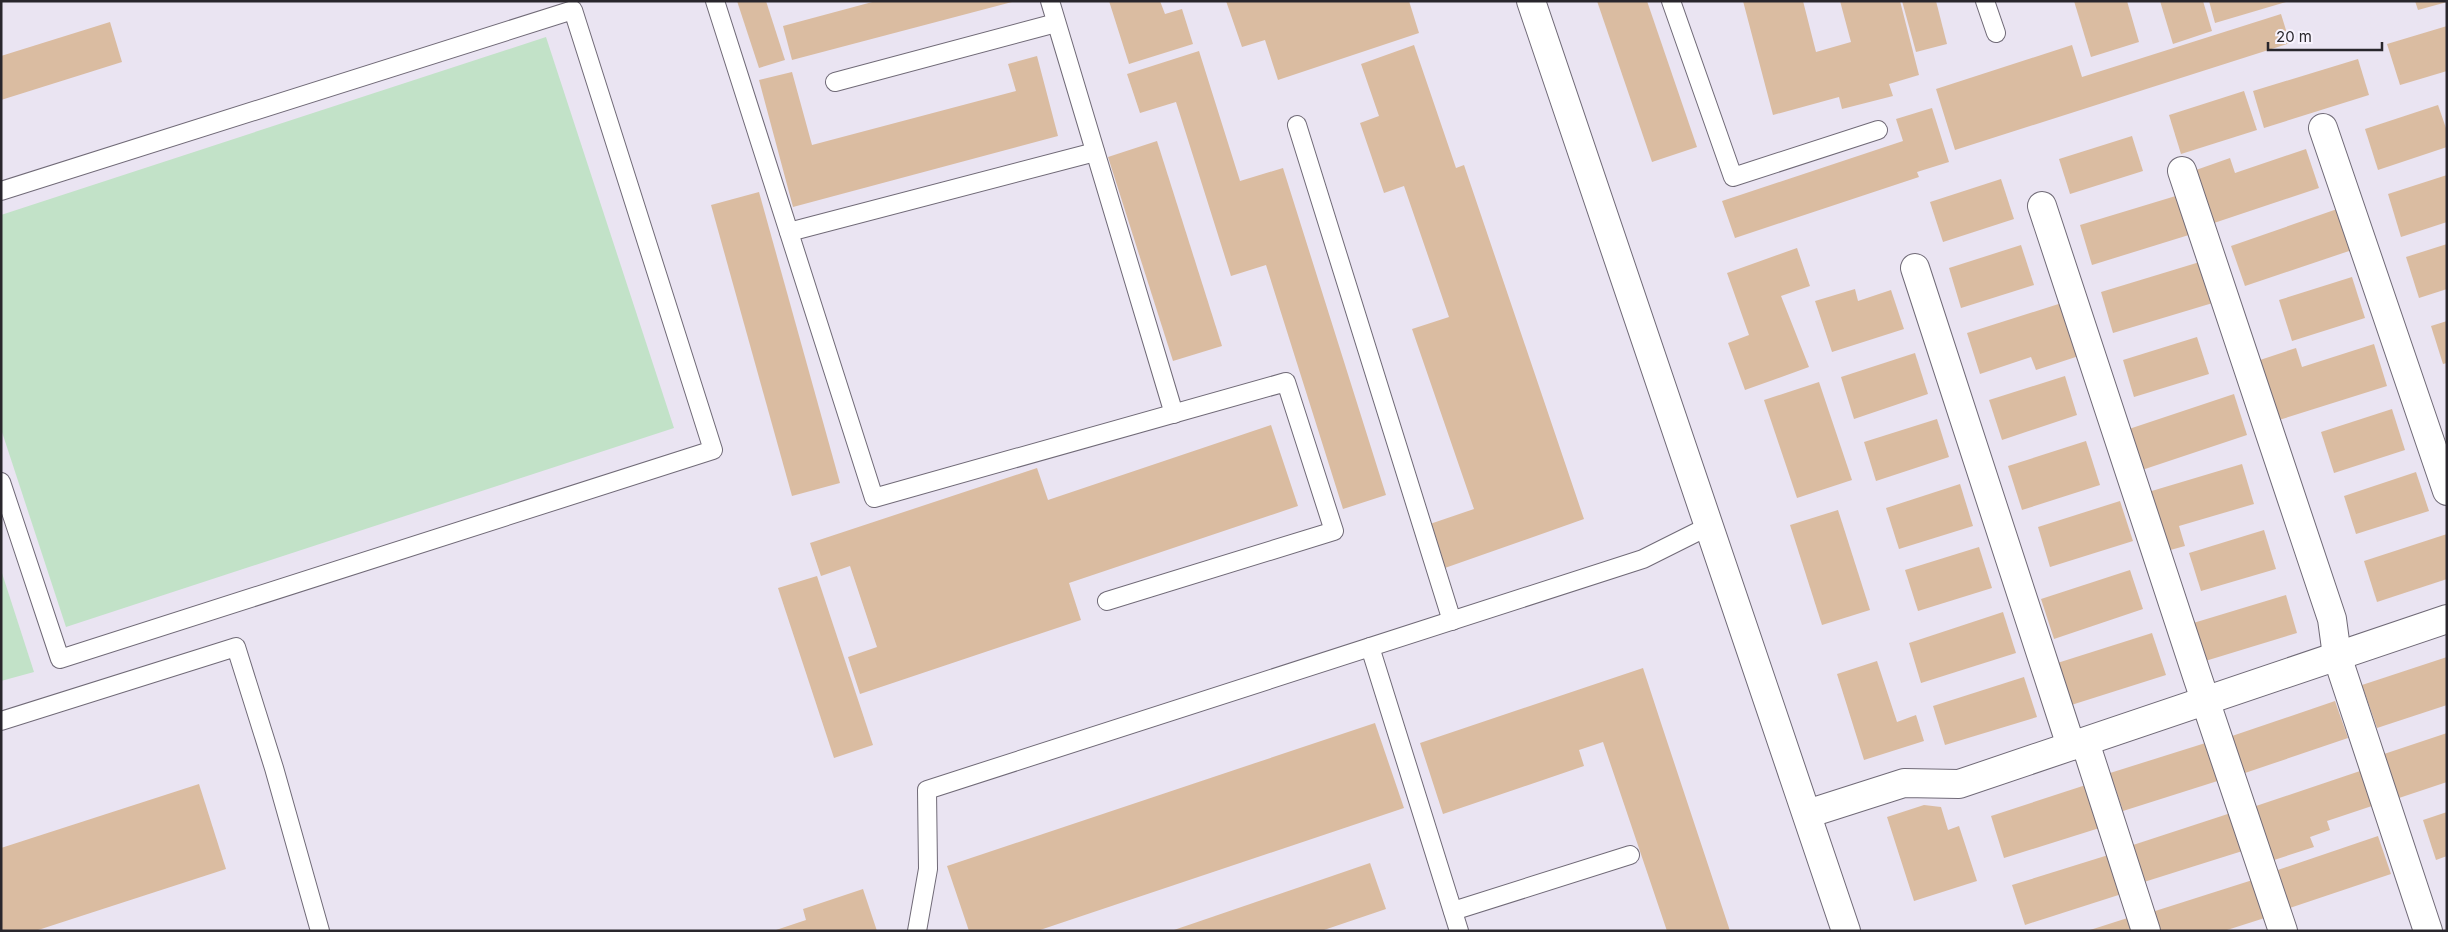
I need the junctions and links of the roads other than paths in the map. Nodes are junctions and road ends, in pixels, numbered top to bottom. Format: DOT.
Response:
graph roads {
  1 [pos="715,1"];
  2 [pos="1050,1"];
  3 [pos="1530,1"];
  4 [pos="1671,1"];
  5 [pos="1985,1"];
  6 [pos="1056,23"];
  7 [pos="1996,33"];
  8 [pos="835,82"];
  9 [pos="1297,125"];
  10 [pos="2323,128"];
  11 [pos="1878,130"];
  12 [pos="1095,152"];
  13 [pos="2182,171"];
  14 [pos="1,191"];
  15 [pos="2042,206"];
  16 [pos="789,232"];
  17 [pos="1915,268"];
  18 [pos="1174,414"];
  19 [pos="1,482"];
  20 [pos="2447,491"];
  21 [pos="1709,526"];
  22 [pos="1107,601"];
  23 [pos="2447,619"];
  24 [pos="1452,621"];
  25 [pos="1370,647"];
  26 [pos="2337,656"];
  27 [pos="2206,700"];
  28 [pos="1,721"];
  29 [pos="2078,744"];
  30 [pos="1808,814"];
  31 [pos="1630,855"];
  32 [pos="1453,912"];
  33 [pos="320,931"];
  34 [pos="917,931"];
  35 [pos="1459,931"];
  36 [pos="1846,931"];
  37 [pos="2146,931"];
  38 [pos="2284,931"];
  39 [pos="2428,931"];
  1 -- 16 [label="lane"];
  2 -- 6 [label="lane"];
  3 -- 21 [label="street"];
  4 -- 11 [label="lane"];
  5 -- 7 [label="lane"];
  6 -- 8 [label="lane"];
  6 -- 12 [label="lane"];
  9 -- 24 [label="lane"];
  10 -- 20 [label="street"];
  12 -- 16 [label="lane"];
  12 -- 18 [label="lane"];
  13 -- 26 [label="street"];
  14 -- 19 [label="lane"];
  15 -- 27 [label="street"];
  16 -- 18 [label="lane"];
  17 -- 29 [label="street"];
  18 -- 22 [label="lane"];
  21 -- 24 [label="lane"];
  21 -- 30 [label="street"];
  23 -- 26 [label="street"];
  24 -- 25 [label="lane"];
  25 -- 32 [label="lane"];
  25 -- 34 [label="lane"];
  26 -- 27 [label="street"];
  26 -- 39 [label="street"];
  27 -- 29 [label="street"];
  27 -- 38 [label="street"];
  28 -- 33 [label="lane"];
  29 -- 30 [label="street"];
  29 -- 37 [label="street"];
  30 -- 36 [label="street"];
  31 -- 32 [label="lane"];
  32 -- 35 [label="lane"];
}
